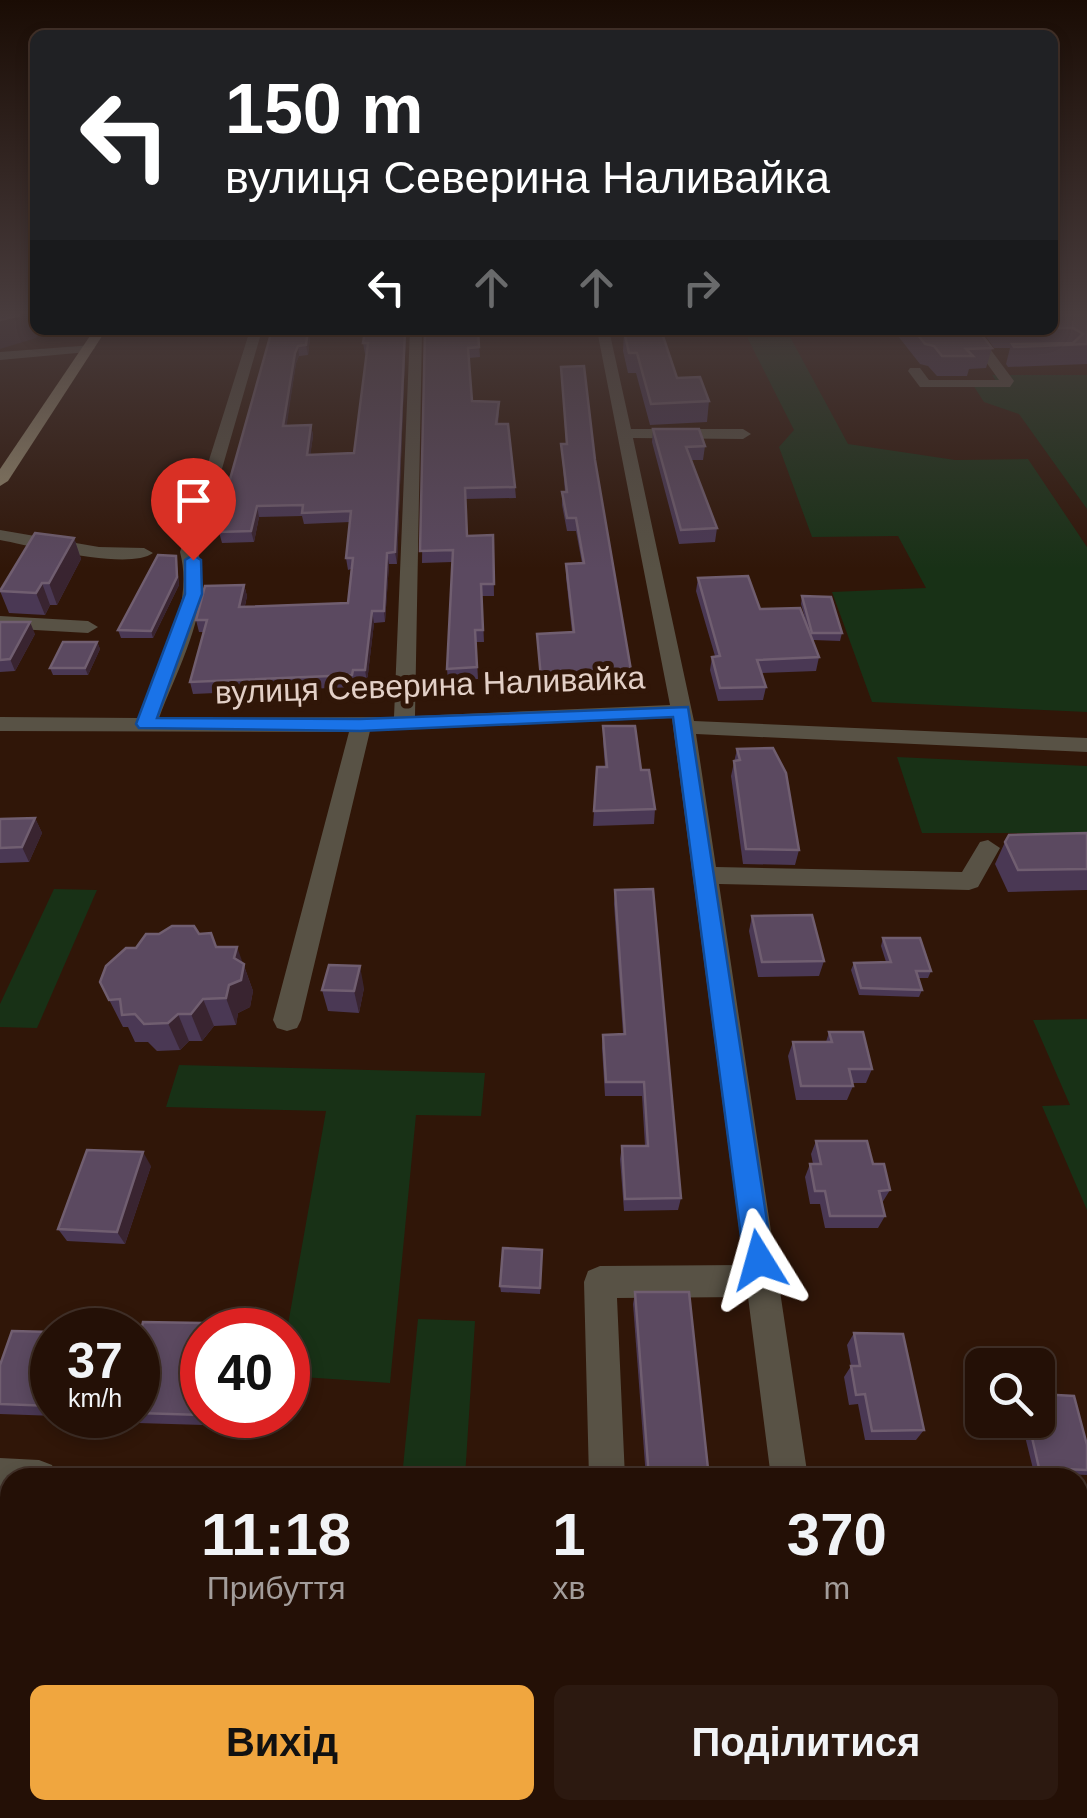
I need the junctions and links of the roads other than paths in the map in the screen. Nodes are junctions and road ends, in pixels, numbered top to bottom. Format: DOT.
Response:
graph roads {
  1 [pos="54,400"];
  2 [pos="235,400"];
  3 [pos="414,400"];
  4 [pos="617,400"];
  5 [pos="623,432"];
  6 [pos="743,434"];
  7 [pos="0,481"];
  8 [pos="0,535"];
  9 [pos="144,554"];
  10 [pos="0,622"];
  11 [pos="88,628"];
  12 [pos="683,719"];
  13 [pos="404,723"];
  14 [pos="0,724"];
  15 [pos="146,724"];
  16 [pos="360,725"];
  17 [pos="1087,745"];
  18 [pos="988,848"];
  19 [pos="704,875"];
  20 [pos="287,1020"];
  21 [pos="762,1281"];
  22 [pos="607,1468"];
  23 [pos="789,1468"];
  1 -- 7 [label="main road"];
  2 -- 15 [label="street"];
  3 -- 13 [label="street"];
  4 -- 5 [label="street"];
  5 -- 6 [label="street"];
  5 -- 12 [label="street"];
  8 -- 9 [label="street"];
  10 -- 11 [label="street"];
  12 -- 13 [label="street, вулиця Северина Наливайка"];
  12 -- 17 [label="street, вулиця Северина Наливайка"];
  12 -- 19 [label="street"];
  13 -- 16 [label="street, вулиця Северина Наливайка"];
  14 -- 15 [label="street, вулиця Северина Наливайка"];
  15 -- 16 [label="street, вулиця Северина Наливайка"];
  16 -- 20 [label="street"];
  18 -- 19 [label="street"];
  19 -- 21 [label="street"];
  21 -- 22 [label="street"];
  21 -- 23 [label="street"];
}
